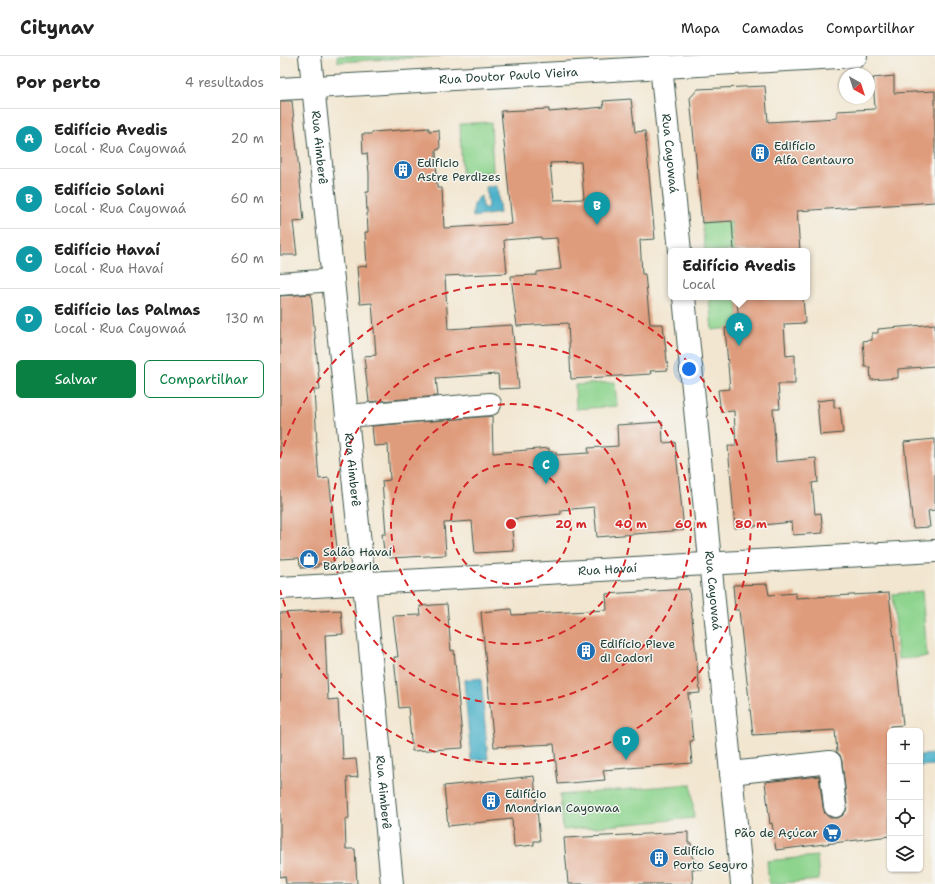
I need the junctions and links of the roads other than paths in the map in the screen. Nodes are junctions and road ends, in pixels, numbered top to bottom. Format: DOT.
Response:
graph roads {
  1 [pos="310,56"];
  2 [pos="856,56"];
  3 [pos="661,62"];
  4 [pos="313,87"];
  5 [pos="280,89"];
  6 [pos="680,248"];
  7 [pos="332,280"];
  8 [pos="280,284"];
  9 [pos="684,300"];
  10 [pos="490,404"];
  11 [pos="347,416"];
  12 [pos="935,551"];
  13 [pos="710,564"];
  14 [pos="364,583"];
  15 [pos="280,588"];
  16 [pos="731,773"];
  17 [pos="835,806"];
  18 [pos="392,884"];
  19 [pos="742,884"];
  1 -- 4 [label="street, Rua Aimberê"];
  2 -- 3 [label="street, Rua Doutor Paulo Vieira"];
  3 -- 4 [label="street, Rua Doutor Paulo Vieira"];
  3 -- 6 [label="street, Rua Cayowaá"];
  4 -- 5 [label="street, Rua Doutor Paulo Vieira"];
  4 -- 7 [label="street, Rua Aimberê"];
  7 -- 8 [label="street"];
  7 -- 11 [label="street, Rua Aimberê"];
  9 -- 13 [label="street, Rua Cayowaá"];
  10 -- 11 [label="street"];
  11 -- 14 [label="street, Rua Aimberê"];
  12 -- 13 [label="street, Rua Havaí"];
  13 -- 14 [label="street, Rua Havaí"];
  13 -- 16 [label="street, Rua Cayowaá"];
  14 -- 15 [label="street, Rua Havaí"];
  14 -- 18 [label="street, Rua Aimberê"];
  16 -- 17 [label="street"];
  16 -- 19 [label="street, Rua Cayowaá"];
}
